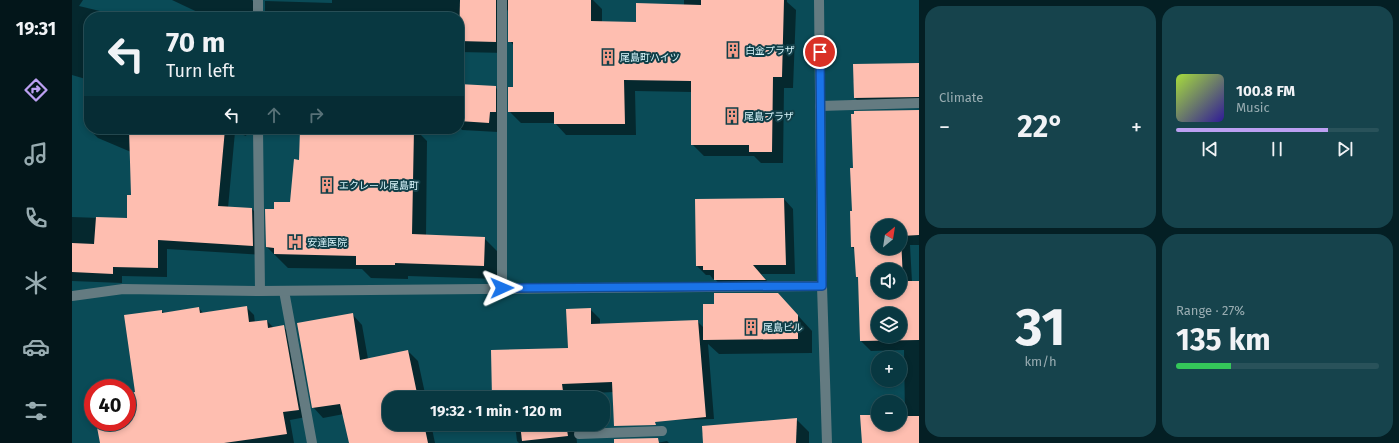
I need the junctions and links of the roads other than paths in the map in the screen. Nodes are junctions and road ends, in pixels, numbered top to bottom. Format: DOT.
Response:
graph roads {
  1 [pos="258,0"];
  2 [pos="502,0"];
  3 [pos="819,0"];
  4 [pos="258,12"];
  5 [pos="919,104"];
  6 [pos="820,106"];
  7 [pos="258,134"];
  8 [pos="822,286"];
  9 [pos="502,288"];
  10 [pos="260,291"];
  11 [pos="284,291"];
  12 [pos="72,296"];
  13 [pos="662,431"];
  14 [pos="579,434"];
  15 [pos="618,438"];
  16 [pos="312,443"];
  17 [pos="827,443"];
  1 -- 4 [label="street"];
  2 -- 9 [label="street"];
  3 -- 6 [label="street"];
  5 -- 6 [label="street"];
  6 -- 8 [label="street"];
  7 -- 10 [label="street"];
  8 -- 9 [label="street"];
  8 -- 17 [label="street"];
  9 -- 11 [label="street"];
  10 -- 11 [label="street"];
  10 -- 12 [label="street"];
  11 -- 16 [label="street"];
  13 -- 15 [label="street"];
  14 -- 15 [label="street"];
}
